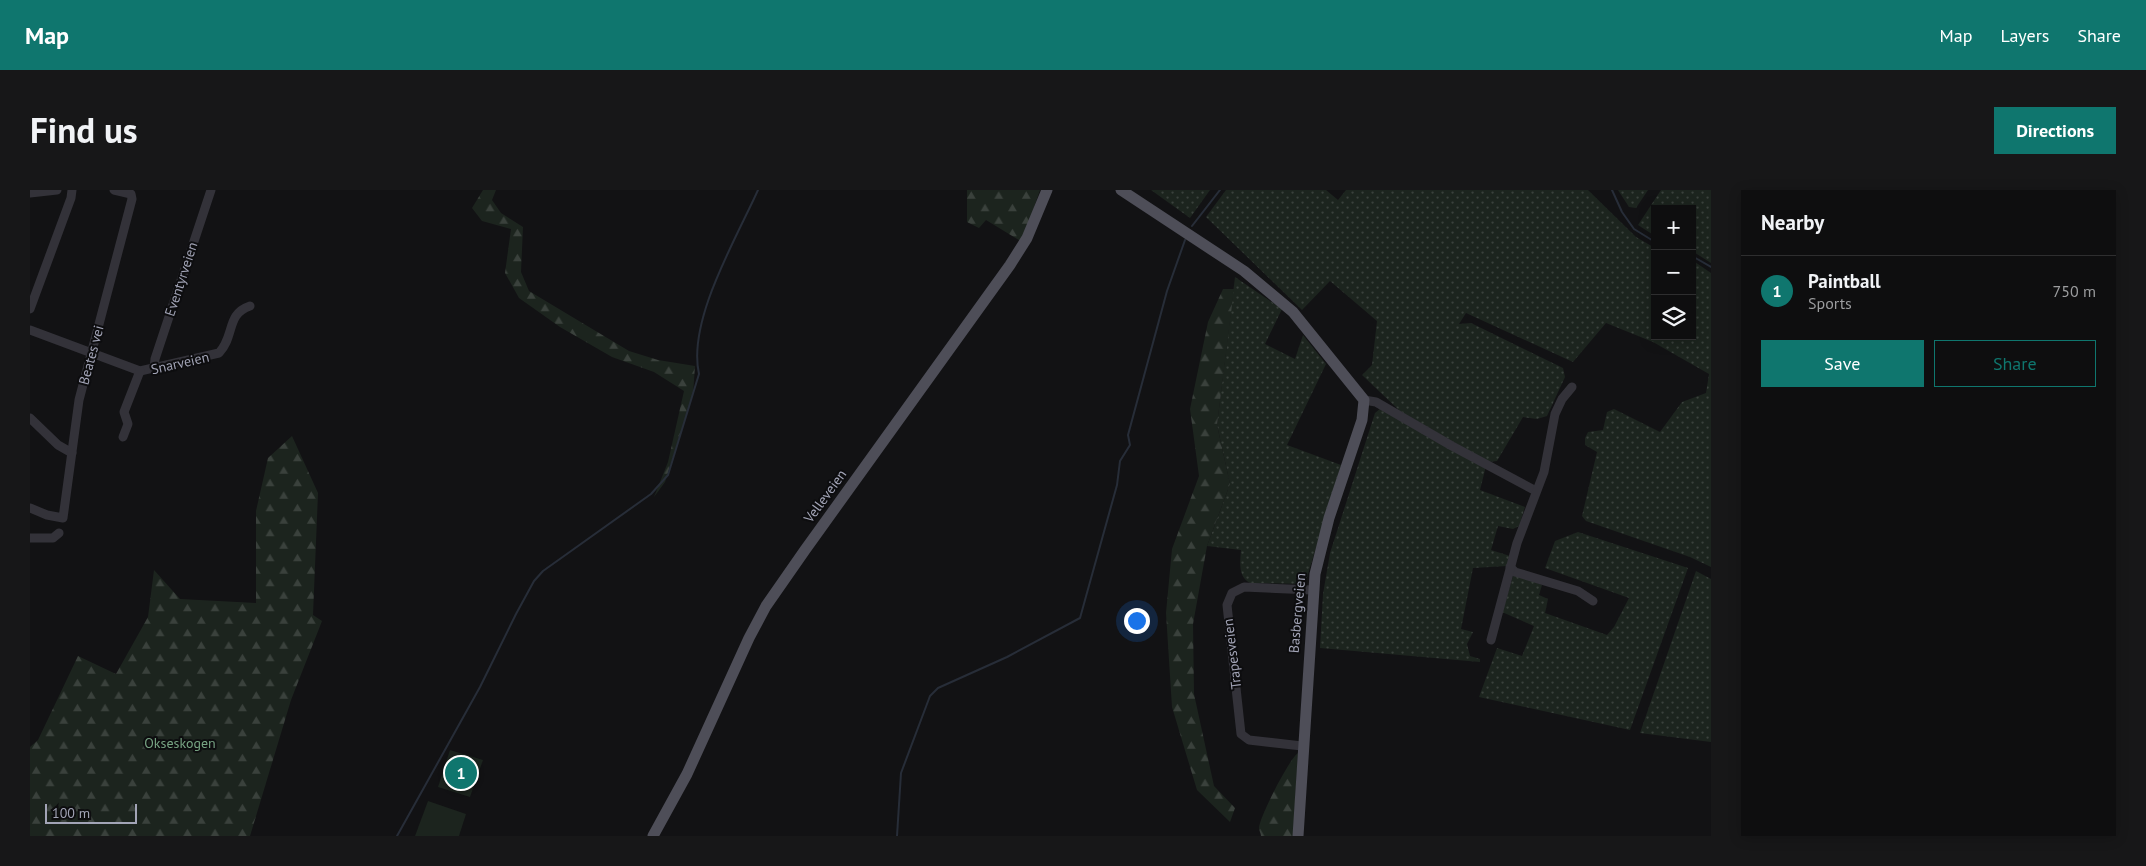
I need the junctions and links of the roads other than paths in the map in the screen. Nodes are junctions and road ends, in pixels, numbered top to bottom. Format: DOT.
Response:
graph roads {
  1 [pos="57,190"];
  2 [pos="72,190"];
  3 [pos="114,190"];
  4 [pos="211,190"];
  5 [pos="1047,190"];
  6 [pos="1121,190"];
  7 [pos="30,193"];
  8 [pos="250,306"];
  9 [pos="30,309"];
  10 [pos="30,330"];
  11 [pos="90,354"];
  12 [pos="154,368"];
  13 [pos="140,371"];
  14 [pos="1572,387"];
  15 [pos="1364,400"];
  16 [pos="30,418"];
  17 [pos="123,436"];
  18 [pos="72,453"];
  19 [pos="1536,491"];
  20 [pos="30,508"];
  21 [pos="56,536"];
  22 [pos="30,538"];
  23 [pos="1510,567"];
  24 [pos="1312,590"];
  25 [pos="1593,602"];
  26 [pos="1491,640"];
  27 [pos="1302,746"];
  28 [pos="653,836"];
  29 [pos="1298,836"];
  1 -- 7 [label="street"];
  2 -- 9 [label="street"];
  3 -- 11 [label="street, Beates vei"];
  4 -- 12 [label="street, Eventyrveien"];
  5 -- 28 [label="main road, Velleveien"];
  6 -- 15 [label="main road"];
  8 -- 12 [label="street, Snarveien"];
  10 -- 11 [label="street, Snarveien"];
  11 -- 13 [label="street, Snarveien"];
  11 -- 18 [label="street, Beates vei"];
  12 -- 13 [label="street, Snarveien"];
  13 -- 17 [label="street, Snarveien"];
  14 -- 19 [label="street"];
  15 -- 19 [label="street"];
  15 -- 24 [label="main road, Basbergveien"];
  16 -- 18 [label="street"];
  18 -- 20 [label="street, Beates vei"];
  19 -- 23 [label="street"];
  21 -- 22 [label="street"];
  23 -- 25 [label="street"];
  23 -- 26 [label="street"];
  24 -- 27 [label="main road, Basbergveien"];
  24 -- 27 [label="street, Trapesveien"];
  27 -- 29 [label="main road, Basbergveien"];
}
